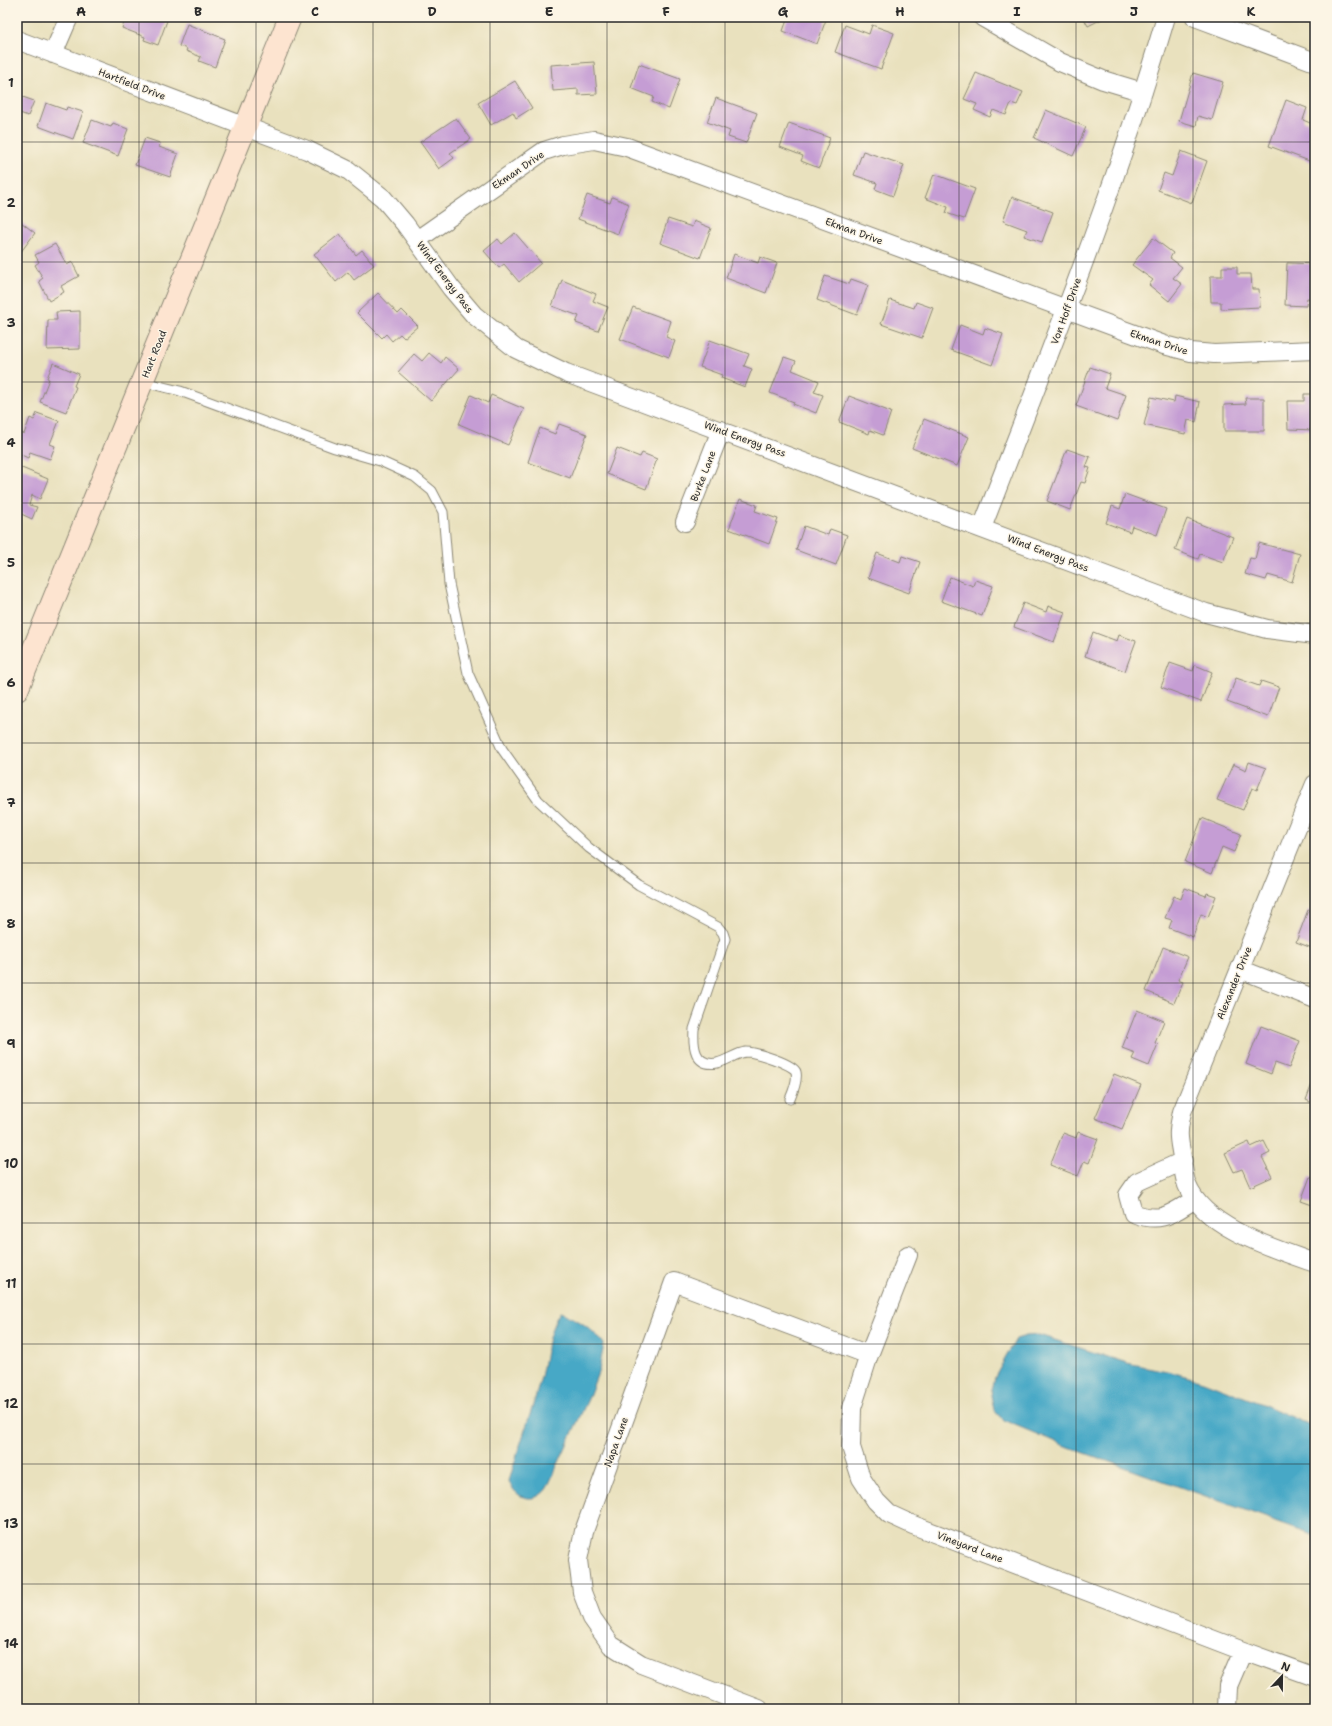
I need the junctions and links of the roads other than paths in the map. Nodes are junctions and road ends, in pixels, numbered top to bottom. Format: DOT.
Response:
graph roads {
  1 [pos="69,17"];
  2 [pos="290,17"];
  3 [pos="982,17"];
  4 [pos="1166,17"];
  5 [pos="1195,17"];
  6 [pos="17,40"];
  7 [pos="53,54"];
  8 [pos="1315,62"];
  9 [pos="1143,92"];
  10 [pos="246,127"];
  11 [pos="418,240"];
  12 [pos="1067,310"];
  13 [pos="1315,350"];
  14 [pos="143,382"];
  15 [pos="720,430"];
  16 [pos="685,522"];
  17 [pos="982,528"];
  18 [pos="1315,635"];
  19 [pos="19,679"];
  20 [pos="1315,784"];
  21 [pos="1240,969"];
  22 [pos="1315,999"];
  23 [pos="790,1099"];
  24 [pos="1183,1161"];
  25 [pos="1191,1193"];
  26 [pos="908,1255"];
  27 [pos="1315,1263"];
  28 [pos="869,1355"];
  29 [pos="1243,1651"];
  30 [pos="1315,1677"];
  31 [pos="759,1709"];
  32 [pos="1227,1709"];
  1 -- 7 [label="street"];
  2 -- 10 [label="street, Hart Road"];
  3 -- 9 [label="street"];
  4 -- 9 [label="street, Von Hoff Drive"];
  5 -- 8 [label="street"];
  6 -- 7 [label="street, Hartfield Drive"];
  7 -- 10 [label="street, Hartfield Drive"];
  9 -- 12 [label="street, Von Hoff Drive"];
  10 -- 11 [label="street, Wind Energy Pass"];
  10 -- 14 [label="street, Hart Road"];
  11 -- 12 [label="street, Ekman Drive"];
  11 -- 15 [label="street, Wind Energy Pass"];
  12 -- 13 [label="street, Ekman Drive"];
  12 -- 17 [label="street, Von Hoff Drive"];
  14 -- 19 [label="street, Hart Road"];
  14 -- 23 [label="lane"];
  15 -- 16 [label="street, Burke Lane"];
  15 -- 17 [label="street, Wind Energy Pass"];
  17 -- 18 [label="street, Wind Energy Pass"];
  20 -- 21 [label="street, Alexander Drive"];
  21 -- 22 [label="street"];
  21 -- 24 [label="street, Alexander Drive"];
  24 -- 25 [label="street, Alexander Drive"];
  24 -- 25 [label="street"];
  25 -- 27 [label="street"];
  26 -- 28 [label="street, Vineyard Lane"];
  28 -- 29 [label="street, Vineyard Lane"];
  28 -- 31 [label="street, Napa Lane"];
  29 -- 30 [label="street, Vineyard Lane"];
  29 -- 32 [label="street"];
}
